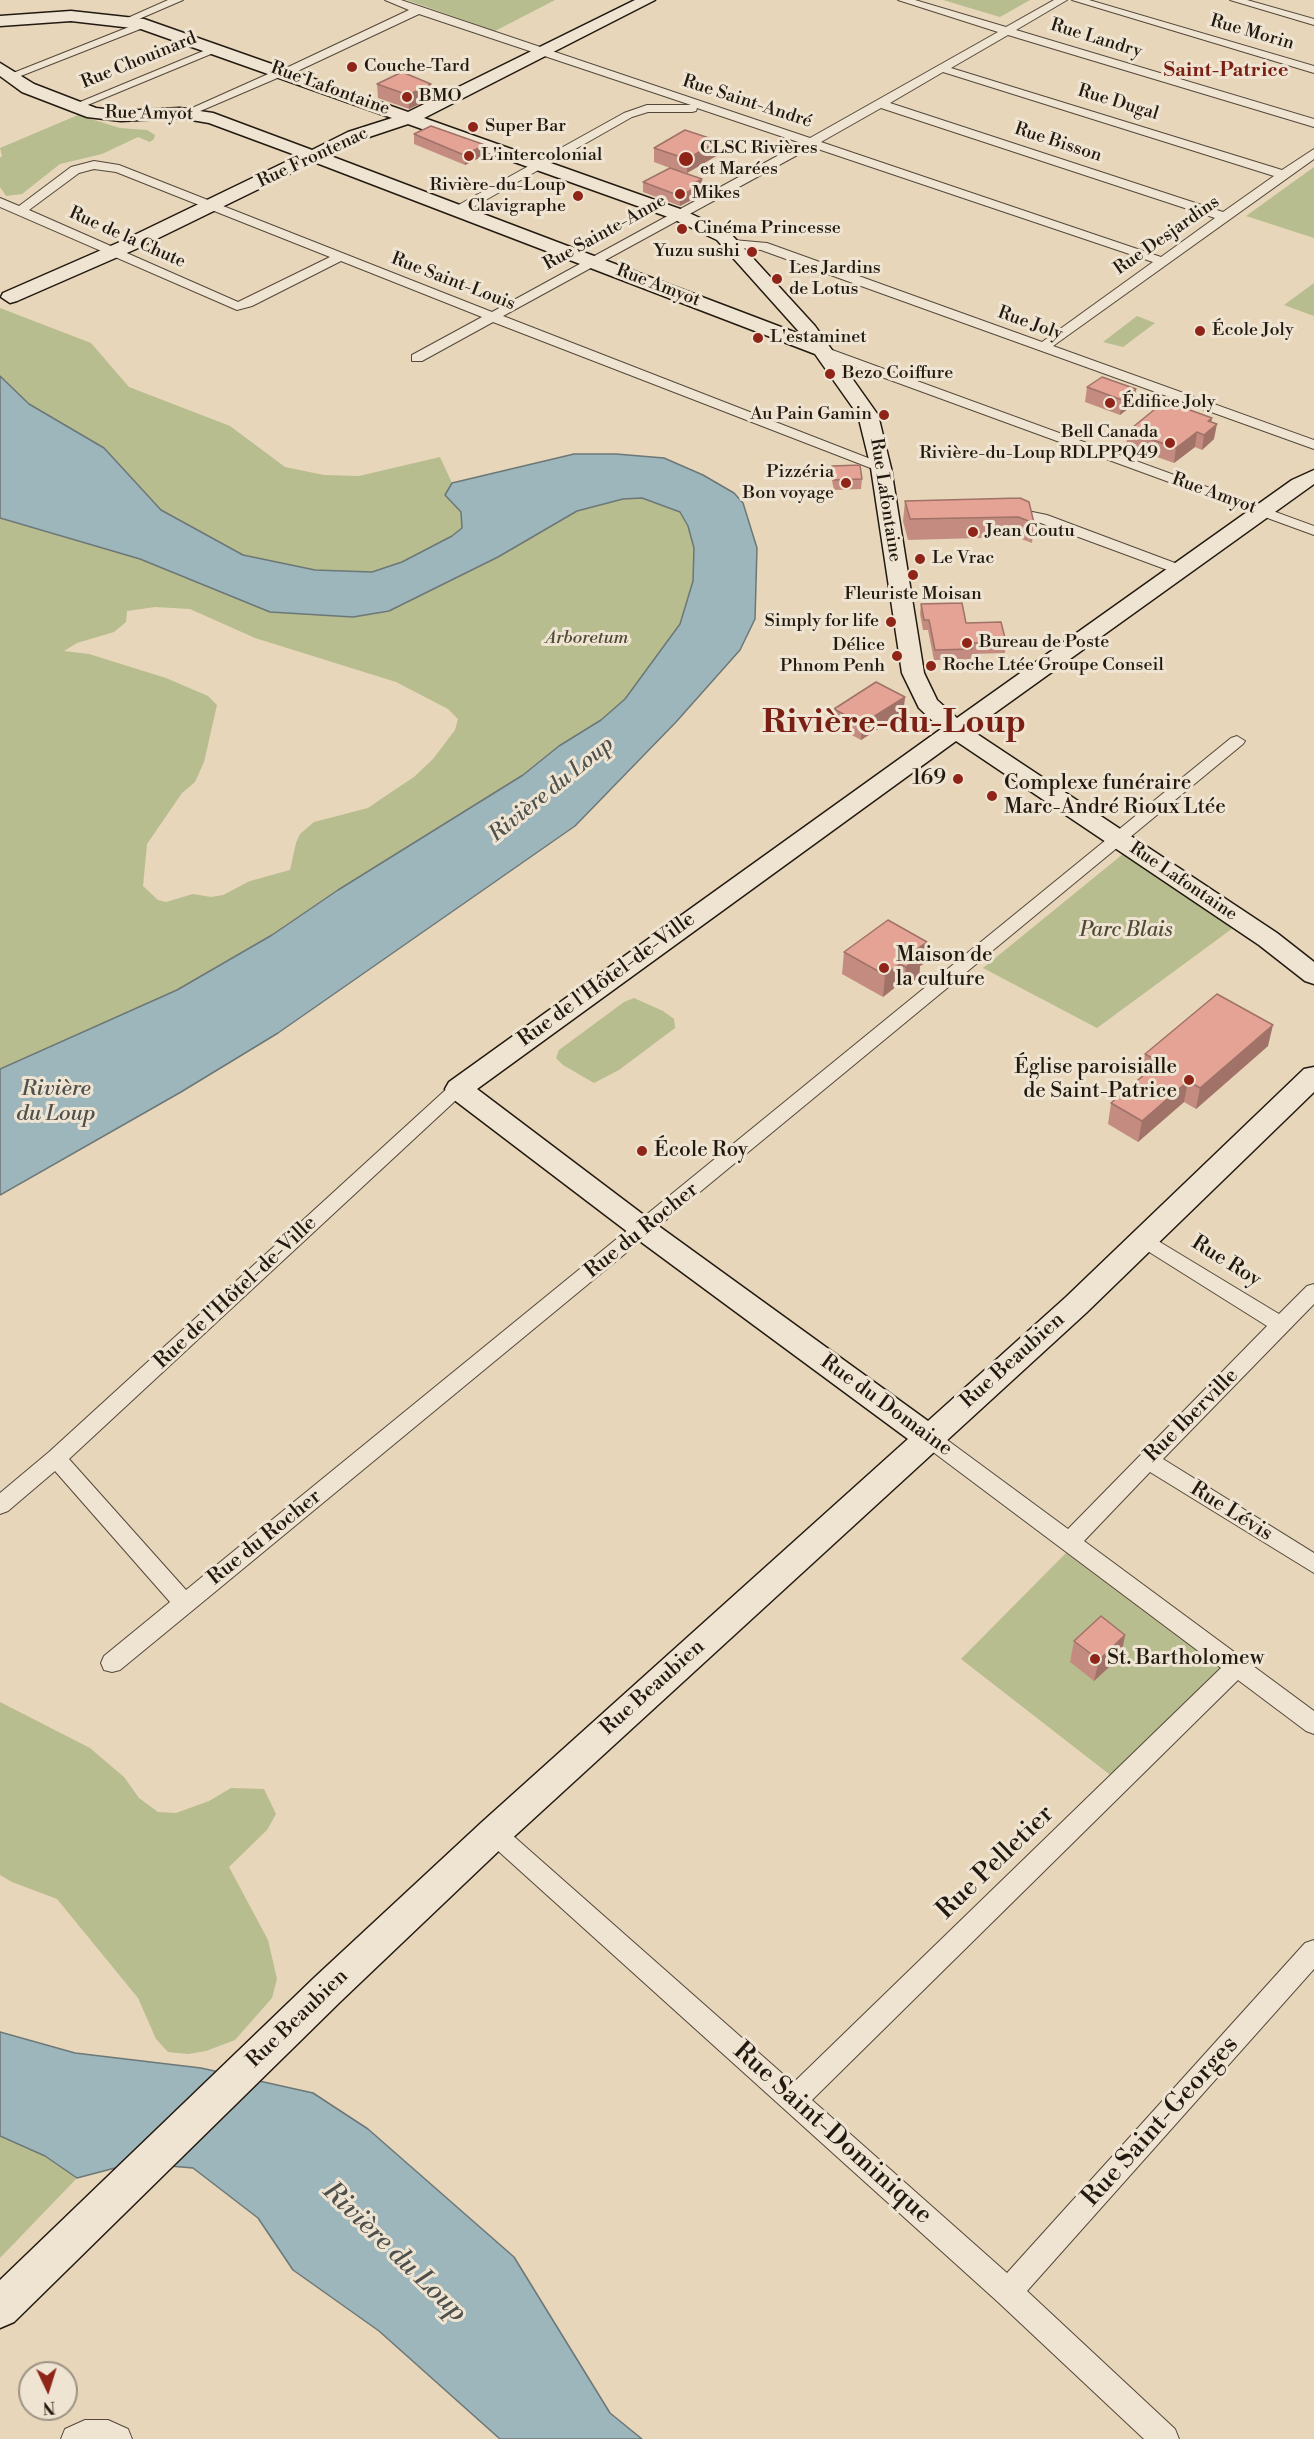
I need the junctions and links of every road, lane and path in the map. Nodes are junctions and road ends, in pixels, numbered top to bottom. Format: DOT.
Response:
graph roads {
  1 [pos="63,0"];
  2 [pos="80,0"];
  3 [pos="178,0"];
  4 [pos="390,0"];
  5 [pos="647,0"];
  6 [pos="903,0"];
  7 [pos="1062,0"];
  8 [pos="1077,0"];
  9 [pos="1235,0"];
  10 [pos="418,10"];
  11 [pos="41,18"];
  12 [pos="0,21"];
  13 [pos="135,21"];
  14 [pos="1314,22"];
  15 [pos="1008,31"];
  16 [pos="0,34"];
  17 [pos="217,49"];
  18 [pos="543,52"];
  19 [pos="941,68"];
  20 [pos="1314,70"];
  21 [pos="4,72"];
  22 [pos="283,72"];
  23 [pos="879,104"];
  24 [pos="74,106"];
  25 [pos="719,111"];
  26 [pos="187,114"];
  27 [pos="410,118"];
  28 [pos="1314,123"];
  29 [pos="812,142"];
  30 [pos="1314,153"];
  31 [pos="314,155"];
  32 [pos="540,165"];
  33 [pos="1284,175"];
  34 [pos="0,202"];
  35 [pos="211,206"];
  36 [pos="20,211"];
  37 [pos="457,211"];
  38 [pos="677,214"];
  39 [pos="1225,217"];
  40 [pos="733,244"];
  41 [pos="112,251"];
  42 [pos="340,257"];
  43 [pos="593,261"];
  44 [pos="1162,261"];
  45 [pos="10,297"];
  46 [pos="790,309"];
  47 [pos="491,316"];
  48 [pos="748,320"];
  49 [pos="1042,348"];
  50 [pos="825,351"];
  51 [pos="417,358"];
  52 [pos="1314,445"];
  53 [pos="881,468"];
  54 [pos="1314,468"];
  55 [pos="1306,480"];
  56 [pos="996,511"];
  57 [pos="1260,511"];
  58 [pos="1314,531"];
  59 [pos="1178,569"];
  60 [pos="956,730"];
  61 [pos="1237,741"];
  62 [pos="1119,839"];
  63 [pos="1312,970"];
  64 [pos="1314,1076"];
  65 [pos="459,1089"];
  66 [pos="643,1229"];
  67 [pos="1145,1240"];
  68 [pos="1314,1291"];
  69 [pos="1281,1325"];
  70 [pos="928,1437"];
  71 [pos="56,1458"];
  72 [pos="1148,1460"];
  73 [pos="0,1505"];
  74 [pos="1070,1541"];
  75 [pos="1314,1564"];
  76 [pos="185,1604"];
  77 [pos="112,1663"];
  78 [pos="1237,1667"];
  79 [pos="1314,1724"];
  80 [pos="494,1833"];
  81 [pos="1314,1951"];
  82 [pos="794,2100"];
  83 [pos="1008,2292"];
  84 [pos="0,2308"];
  85 [pos="75,2439"];
  86 [pos="118,2439"];
  87 [pos="1165,2439"];
  1 -- 11 [label="main road"];
  2 -- 13 [label="main road, Rue Lafontaine"];
  3 -- 13 [label="street"];
  4 -- 10 [label="street, Rue Saint-André"];
  5 -- 18 [label="main road, Rue Frontenac"];
  6 -- 15 [label="street, Rue Landry"];
  7 -- 15 [label="street, Rue Sainte-Anne"];
  8 -- 20 [label="street, Rue Morin"];
  9 -- 14 [label="street"];
  10 -- 18 [label="street, Rue Saint-André"];
  10 -- 22 [label="street"];
  11 -- 12 [label="main road"];
  11 -- 13 [label="main road"];
  11 -- 16 [label="main road"];
  13 -- 17 [label="main road, Rue Lafontaine"];
  13 -- 21 [label="street"];
  15 -- 19 [label="street, Rue Sainte-Anne"];
  15 -- 28 [label="street, Rue Landry"];
  17 -- 22 [label="main road, Rue Lafontaine"];
  17 -- 24 [label="street, Rue Chouinard"];
  18 -- 25 [label="street, Rue Saint-André"];
  18 -- 27 [label="main road, Rue Frontenac"];
  19 -- 23 [label="street, Rue Sainte-Anne"];
  19 -- 33 [label="street, Rue Dugal"];
  21 -- 24 [label="main road, Rue Amyot"];
  22 -- 26 [label="street"];
  22 -- 27 [label="main road, Rue Lafontaine"];
  23 -- 29 [label="street, Rue Sainte-Anne"];
  23 -- 39 [label="street, Rue Bisson"];
  24 -- 26 [label="main road, Rue Amyot"];
  25 -- 29 [label="street, Rue Saint-André"];
  25 -- 32 [label="street"];
  26 -- 31 [label="main road, Rue Amyot"];
  27 -- 31 [label="main road, Rue Frontenac"];
  27 -- 32 [label="main road, Rue Lafontaine"];
  29 -- 38 [label="street, Rue Sainte-Anne"];
  29 -- 44 [label="street, Rue Saint-André"];
  30 -- 33 [label="street, Rue Desjardins"];
  31 -- 35 [label="main road, Rue Frontenac"];
  31 -- 37 [label="main road, Rue Amyot"];
  32 -- 37 [label="street"];
  32 -- 38 [label="main road, Rue Lafontaine"];
  33 -- 39 [label="street, Rue Desjardins"];
  34 -- 36 [label="street, Rue de la Chute"];
  35 -- 36 [label="street, Rue Saint-Louis"];
  35 -- 41 [label="main road, Rue Frontenac"];
  35 -- 42 [label="street, Rue Saint-Louis"];
  36 -- 41 [label="street, Rue de la Chute"];
  37 -- 43 [label="main road, Rue Amyot"];
  38 -- 40 [label="main road, Rue Lafontaine"];
  38 -- 43 [label="street, Rue Sainte-Anne"];
  39 -- 44 [label="street, Rue Desjardins"];
  40 -- 46 [label="main road, Rue Lafontaine"];
  40 -- 49 [label="street, Rue Joly"];
  41 -- 42 [label="street, Rue de la Chute"];
  41 -- 45 [label="main road, Rue Frontenac"];
  42 -- 47 [label="street, Rue Saint-Louis"];
  43 -- 47 [label="street, Rue Sainte-Anne"];
  43 -- 48 [label="main road, Rue Amyot"];
  44 -- 49 [label="street, Rue Desjardins"];
  46 -- 48 [label="main road"];
  46 -- 50 [label="main road, Rue Lafontaine"];
  47 -- 51 [label="street, Rue Sainte-Anne"];
  47 -- 53 [label="street, Rue Saint-Louis"];
  48 -- 50 [label="main road, Rue Amyot"];
  49 -- 52 [label="street, Rue Joly"];
  50 -- 53 [label="main road, Rue Lafontaine"];
  50 -- 57 [label="street, Rue Amyot"];
  53 -- 60 [label="main road, Rue Lafontaine"];
  54 -- 55 [label="main road, Rue de l'Hôtel-de-Ville"];
  55 -- 57 [label="main road, Rue de l'Hôtel-de-Ville"];
  56 -- 59 [label="street"];
  57 -- 58 [label="street, Rue Amyot"];
  57 -- 59 [label="main road, Rue de l'Hôtel-de-Ville"];
  59 -- 60 [label="main road, Rue de l'Hôtel-de-Ville"];
  60 -- 62 [label="main road, Rue Lafontaine"];
  60 -- 65 [label="main road, Rue de l'Hôtel-de-Ville"];
  61 -- 62 [label="street, Rue du Rocher"];
  62 -- 63 [label="main road, Rue Lafontaine"];
  62 -- 66 [label="street, Rue du Rocher"];
  64 -- 67 [label="main road, Rue Beaubien"];
  65 -- 66 [label="main road, Rue du Domaine"];
  65 -- 71 [label="street, Rue de l'Hôtel-de-Ville"];
  66 -- 70 [label="main road, Rue du Domaine"];
  66 -- 76 [label="street, Rue du Rocher"];
  67 -- 69 [label="street, Rue Roy"];
  67 -- 70 [label="main road, Rue Beaubien"];
  68 -- 69 [label="street, Rue Iberville"];
  69 -- 72 [label="street, Rue Iberville"];
  70 -- 74 [label="street, Rue du Domaine"];
  70 -- 80 [label="main road, Rue Beaubien"];
  71 -- 73 [label="street, Rue de l'Hôtel-de-Ville"];
  71 -- 76 [label="street"];
  72 -- 74 [label="street, Rue Iberville"];
  72 -- 75 [label="street, Rue Lévis"];
  74 -- 78 [label="street, Rue du Domaine"];
  76 -- 77 [label="street, Rue du Rocher"];
  78 -- 79 [label="street, Rue du Domaine"];
  78 -- 82 [label="street, Rue Pelletier"];
  80 -- 82 [label="street, Rue Saint-Dominique"];
  80 -- 84 [label="main road, Rue Beaubien"];
  81 -- 83 [label="street, Rue Saint-Georges"];
  82 -- 83 [label="street, Rue Saint-Dominique"];
  83 -- 87 [label="street, Rue Saint-Dominique"];
  85 -- 86 [label="street"];
}
